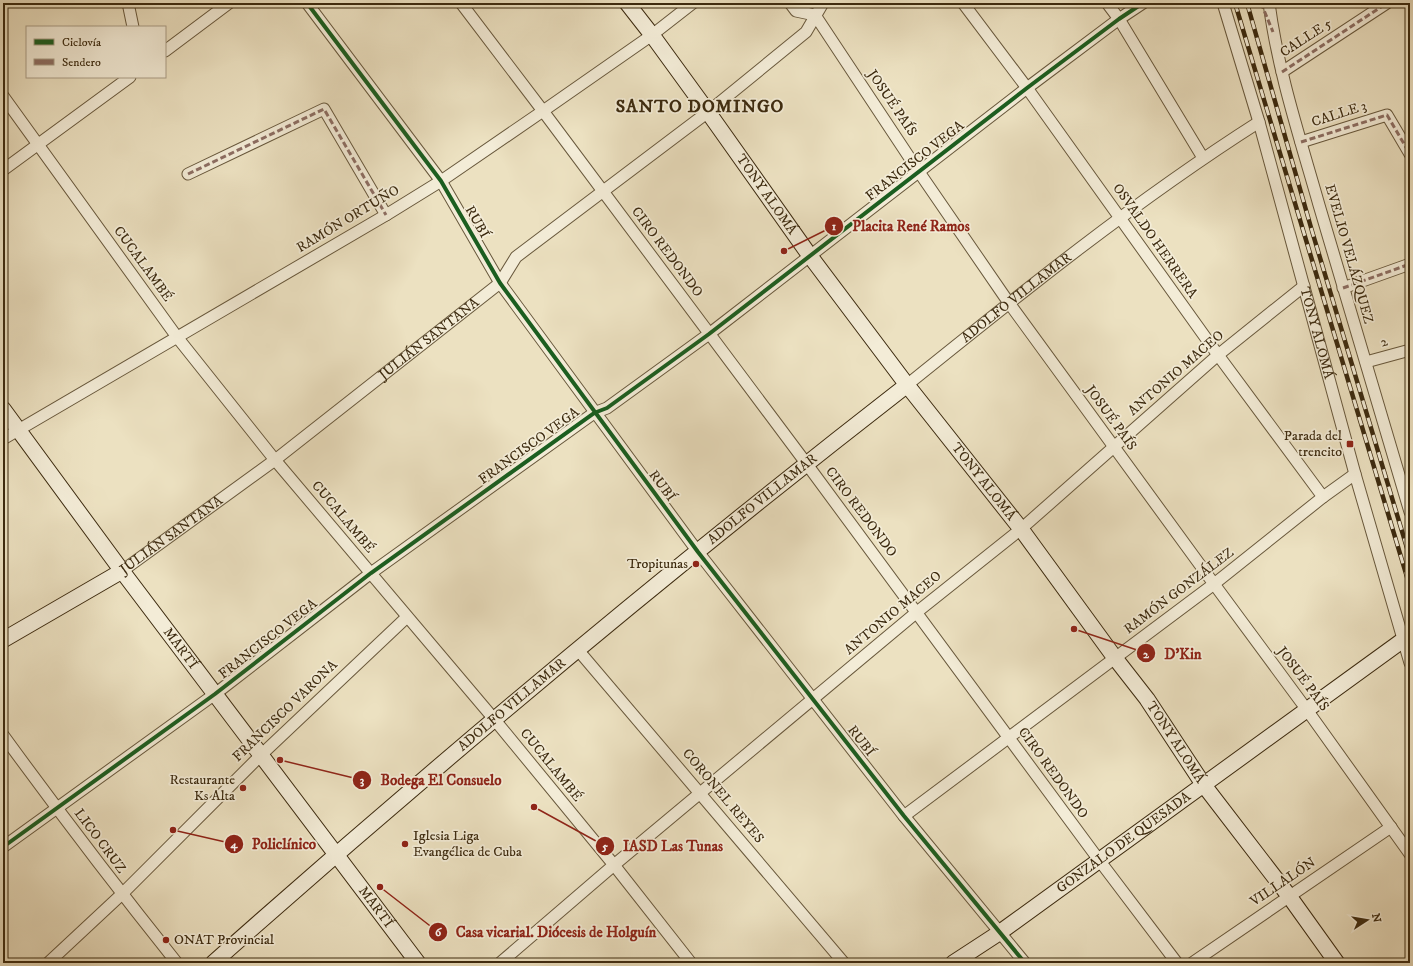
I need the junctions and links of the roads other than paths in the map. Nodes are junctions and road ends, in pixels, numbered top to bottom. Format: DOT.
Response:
graph roads {
  1 [pos="128,3"];
  2 [pos="228,3"];
  3 [pos="307,3"];
  4 [pos="461,3"];
  5 [pos="627,3"];
  6 [pos="693,3"];
  7 [pos="790,3"];
  8 [pos="823,3"];
  9 [pos="963,3"];
  10 [pos="1107,3"];
  11 [pos="1143,3"];
  12 [pos="1223,3"];
  13 [pos="1269,3"];
  14 [pos="1387,3"];
  15 [pos="815,15"];
  16 [pos="1119,19"];
  17 [pos="133,26"];
  18 [pos="652,35"];
  19 [pos="166,50"];
  20 [pos="1282,72"];
  21 [pos="129,78"];
  22 [pos="1027,88"];
  23 [pos="3,96"];
  24 [pos="543,111"];
  25 [pos="708,112"];
  26 [pos="1259,122"];
  27 [pos="1301,142"];
  28 [pos="39,145"];
  29 [pos="1410,154"];
  30 [pos="1203,158"];
  31 [pos="3,170"];
  32 [pos="919,172"];
  33 [pos="188,174"];
  34 [pos="440,181"];
  35 [pos="602,192"];
  36 [pos="386,215"];
  37 [pos="1120,217"];
  38 [pos="810,256"];
  39 [pos="1410,264"];
  40 [pos="500,283"];
  41 [pos="1304,286"];
  42 [pos="1343,288"];
  43 [pos="1009,303"];
  44 [pos="709,334"];
  45 [pos="177,336"];
  46 [pos="1410,350"];
  47 [pos="1218,355"];
  48 [pos="1366,362"];
  49 [pos="907,385"];
  50 [pos="3,409"];
  51 [pos="594,413"];
  52 [pos="19,430"];
  53 [pos="3,439"];
  54 [pos="1114,448"];
  55 [pos="276,460"];
  56 [pos="806,463"];
  57 [pos="1355,474"];
  58 [pos="1323,497"];
  59 [pos="1410,512"];
  60 [pos="1021,529"];
  61 [pos="698,552"];
  62 [pos="122,571"];
  63 [pos="371,573"];
  64 [pos="1214,584"];
  65 [pos="917,612"];
  66 [pos="407,617"];
  67 [pos="1407,638"];
  68 [pos="3,640"];
  69 [pos="578,650"];
  70 [pos="1115,658"];
  71 [pos="1410,663"];
  72 [pos="215,694"];
  73 [pos="814,698"];
  74 [pos="1307,710"];
  75 [pos="494,719"];
  76 [pos="3,735"];
  77 [pos="1009,738"];
  78 [pos="261,755"];
  79 [pos="1203,784"];
  80 [pos="701,793"];
  81 [pos="56,809"];
  82 [pos="904,816"];
  83 [pos="1391,827"];
  84 [pos="3,847"];
  85 [pos="336,854"];
  86 [pos="1410,854"];
  87 [pos="1099,860"];
  88 [pos="614,865"];
  89 [pos="122,894"];
  90 [pos="1289,896"];
  91 [pos="999,933"];
  92 [pos="48,963"];
  93 [pos="177,963"];
  94 [pos="213,963"];
  95 [pos="418,963"];
  96 [pos="500,963"];
  97 [pos="691,963"];
  98 [pos="844,963"];
  99 [pos="953,963"];
  100 [pos="1025,963"];
  101 [pos="1177,963"];
  102 [pos="1192,963"];
  103 [pos="1337,963"];
  1 -- 17 [label="street"];
  2 -- 19 [label="street"];
  3 -- 34 [label="street, RUBÍ"];
  4 -- 24 [label="street, CIRO REDONDO"];
  5 -- 18 [label="street, TONY ALOMÁ"];
  6 -- 18 [label="street, RAMÓN ORTUÑO"];
  7 -- 15 [label="street"];
  8 -- 15 [label="street, JULIÁN SANTANA"];
  9 -- 22 [label="street, OSVALDO HERRERA"];
  10 -- 16 [label="street"];
  11 -- 16 [label="street, FRANCISCO VEGA"];
  12 -- 26 [label="street, TONY ALOMÁ"];
  13 -- 20 [label="street, EVELIO VELÁZQUEZ"];
  14 -- 20 [label="street, CALLE 5"];
  15 -- 25 [label="street, JULIÁN SANTANA"];
  15 -- 32 [label="street, JOSUÉ PAÍS"];
  16 -- 22 [label="street, FRANCISCO VEGA"];
  16 -- 30 [label="street"];
  18 -- 24 [label="street, RAMÓN ORTUÑO"];
  18 -- 25 [label="street, TONY ALOMÁ"];
  20 -- 27 [label="street, EVELIO VELÁZQUEZ"];
  21 -- 28 [label="street"];
  22 -- 32 [label="street, FRANCISCO VEGA"];
  22 -- 37 [label="street, OSVALDO HERRERA"];
  23 -- 28 [label="street, CUCALAMBÉ"];
  24 -- 34 [label="street, RAMÓN ORTUÑO"];
  24 -- 35 [label="street, CIRO REDONDO"];
  25 -- 35 [label="street, JULIÁN SANTANA"];
  25 -- 38 [label="street, TONY ALOMÁ"];
  26 -- 30 [label="street, ADOLFO VILLAMAR"];
  26 -- 41 [label="street, TONY ALOMÁ"];
  27 -- 29 [label="street, CALLE 3"];
  27 -- 42 [label="street, EVELIO VELÁZQUEZ"];
  28 -- 31 [label="street"];
  28 -- 45 [label="street, CUCALAMBÉ"];
  30 -- 37 [label="street, ADOLFO VILLAMAR"];
  32 -- 38 [label="street, FRANCISCO VEGA"];
  32 -- 43 [label="street, JOSUÉ PAÍS"];
  33 -- 36 [label="street"];
  34 -- 36 [label="street, RAMÓN ORTUÑO"];
  34 -- 40 [label="street, RUBÍ"];
  35 -- 40 [label="street, JULIÁN SANTANA"];
  35 -- 44 [label="street, CIRO REDONDO"];
  36 -- 45 [label="street, RAMÓN ORTUÑO"];
  37 -- 43 [label="street, ADOLFO VILLAMAR"];
  37 -- 47 [label="street, OSVALDO HERRERA"];
  38 -- 44 [label="street, FRANCISCO VEGA"];
  38 -- 49 [label="street, TONY ALOMÁ"];
  39 -- 42 [label="street"];
  40 -- 51 [label="street, RUBÍ"];
  40 -- 55 [label="street, JULIÁN SANTANA"];
  41 -- 47 [label="street, ANTONIO MACEO"];
  41 -- 57 [label="street, TONY ALOMÁ"];
  42 -- 48 [label="street, EVELIO VELÁZQUEZ"];
  43 -- 49 [label="street, ADOLFO VILLAMAR"];
  43 -- 54 [label="street, JOSUÉ PAÍS"];
  44 -- 51 [label="street, FRANCISCO VEGA"];
  44 -- 56 [label="street, CIRO REDONDO"];
  45 -- 52 [label="street, RAMÓN ORTUÑO"];
  45 -- 55 [label="street, CUCALAMBÉ"];
  46 -- 48 [label="street, 2"];
  47 -- 54 [label="street, ANTONIO MACEO"];
  47 -- 58 [label="street, OSVALDO HERRERA"];
  48 -- 59 [label="street, EVELIO VELÁZQUEZ"];
  49 -- 56 [label="street, ADOLFO VILLAMAR"];
  49 -- 60 [label="street, TONY ALOMÁ"];
  50 -- 52 [label="street, MARTÍ"];
  51 -- 61 [label="street, RUBÍ"];
  51 -- 63 [label="street, FRANCISCO VEGA"];
  52 -- 53 [label="street, RAMÓN ORTUÑO"];
  52 -- 62 [label="street, MARTÍ"];
  54 -- 60 [label="street, ANTONIO MACEO"];
  54 -- 64 [label="street, JOSUÉ PAÍS"];
  55 -- 62 [label="street, JULIÁN SANTANA"];
  55 -- 63 [label="street, CUCALAMBÉ"];
  56 -- 61 [label="street, ADOLFO VILLAMAR"];
  56 -- 65 [label="street, CIRO REDONDO"];
  57 -- 58 [label="street, RAMÓN GONZÁLEZ"];
  57 -- 67 [label="street, TONY ALOMÁ"];
  58 -- 64 [label="street, RAMÓN GONZÁLEZ"];
  60 -- 65 [label="street, ANTONIO MACEO"];
  60 -- 70 [label="street, TONY ALOMÁ"];
  61 -- 69 [label="street, ADOLFO VILLAMAR"];
  61 -- 73 [label="street, RUBÍ"];
  62 -- 68 [label="street, JULIÁN SANTANA"];
  62 -- 72 [label="street, MARTÍ"];
  63 -- 66 [label="street, CUCALAMBÉ"];
  63 -- 72 [label="street, FRANCISCO VEGA"];
  64 -- 70 [label="street, RAMÓN GONZÁLEZ"];
  64 -- 74 [label="street, JOSUÉ PAÍS"];
  65 -- 73 [label="street, ANTONIO MACEO"];
  65 -- 77 [label="street, CIRO REDONDO"];
  66 -- 75 [label="street, CUCALAMBÉ"];
  66 -- 78 [label="street, FRANCISCO VARONA"];
  67 -- 71 [label="street, TONY ALOMÁ"];
  67 -- 74 [label="street, GONZALO DE QUESADA"];
  69 -- 75 [label="street, ADOLFO VILLAMAR"];
  69 -- 80 [label="street, CORONEL REYES"];
  70 -- 77 [label="street, RAMÓN GONZÁLEZ"];
  70 -- 79 [label="street, TONY ALOMÁ"];
  72 -- 78 [label="street, MARTÍ"];
  72 -- 81 [label="street, FRANCISCO VEGA"];
  73 -- 80 [label="street, ANTONIO MACEO"];
  73 -- 82 [label="street, RUBÍ"];
  74 -- 79 [label="street, GONZALO DE QUESADA"];
  74 -- 83 [label="street, JOSUÉ PAÍS"];
  75 -- 85 [label="street, ADOLFO VILLAMAR"];
  75 -- 88 [label="street, CUCALAMBÉ"];
  76 -- 81 [label="street, LICO CRUZ"];
  77 -- 82 [label="street, RAMÓN GONZÁLEZ"];
  77 -- 87 [label="street, CIRO REDONDO"];
  78 -- 85 [label="street, MARTÍ"];
  78 -- 89 [label="street, FRANCISCO VARONA"];
  79 -- 87 [label="street, GONZALO DE QUESADA"];
  79 -- 90 [label="street, TONY ALOMÁ"];
  80 -- 88 [label="street, ANTONIO MACEO"];
  80 -- 98 [label="street, CORONEL REYES"];
  81 -- 84 [label="street, FRANCISCO VEGA"];
  81 -- 89 [label="street, LICO CRUZ"];
  82 -- 91 [label="street, RUBÍ"];
  83 -- 86 [label="street, JOSUÉ PAÍS"];
  83 -- 90 [label="street, VILLALÓN"];
  85 -- 94 [label="street, ADOLFO VILLAMAR"];
  85 -- 95 [label="street, MARTÍ"];
  87 -- 91 [label="street, GONZALO DE QUESADA"];
  87 -- 101 [label="street, CIRO REDONDO"];
  88 -- 96 [label="street, ANTONIO MACEO"];
  88 -- 97 [label="street, CUCALAMBÉ"];
  89 -- 92 [label="street, FRANCISCO VARONA"];
  89 -- 93 [label="street, LICO CRUZ"];
  90 -- 102 [label="street, VILLALÓN"];
  90 -- 103 [label="street, TONY ALOMÁ"];
  91 -- 99 [label="street, GONZALO DE QUESADA"];
  91 -- 100 [label="street, RUBÍ"];
}
